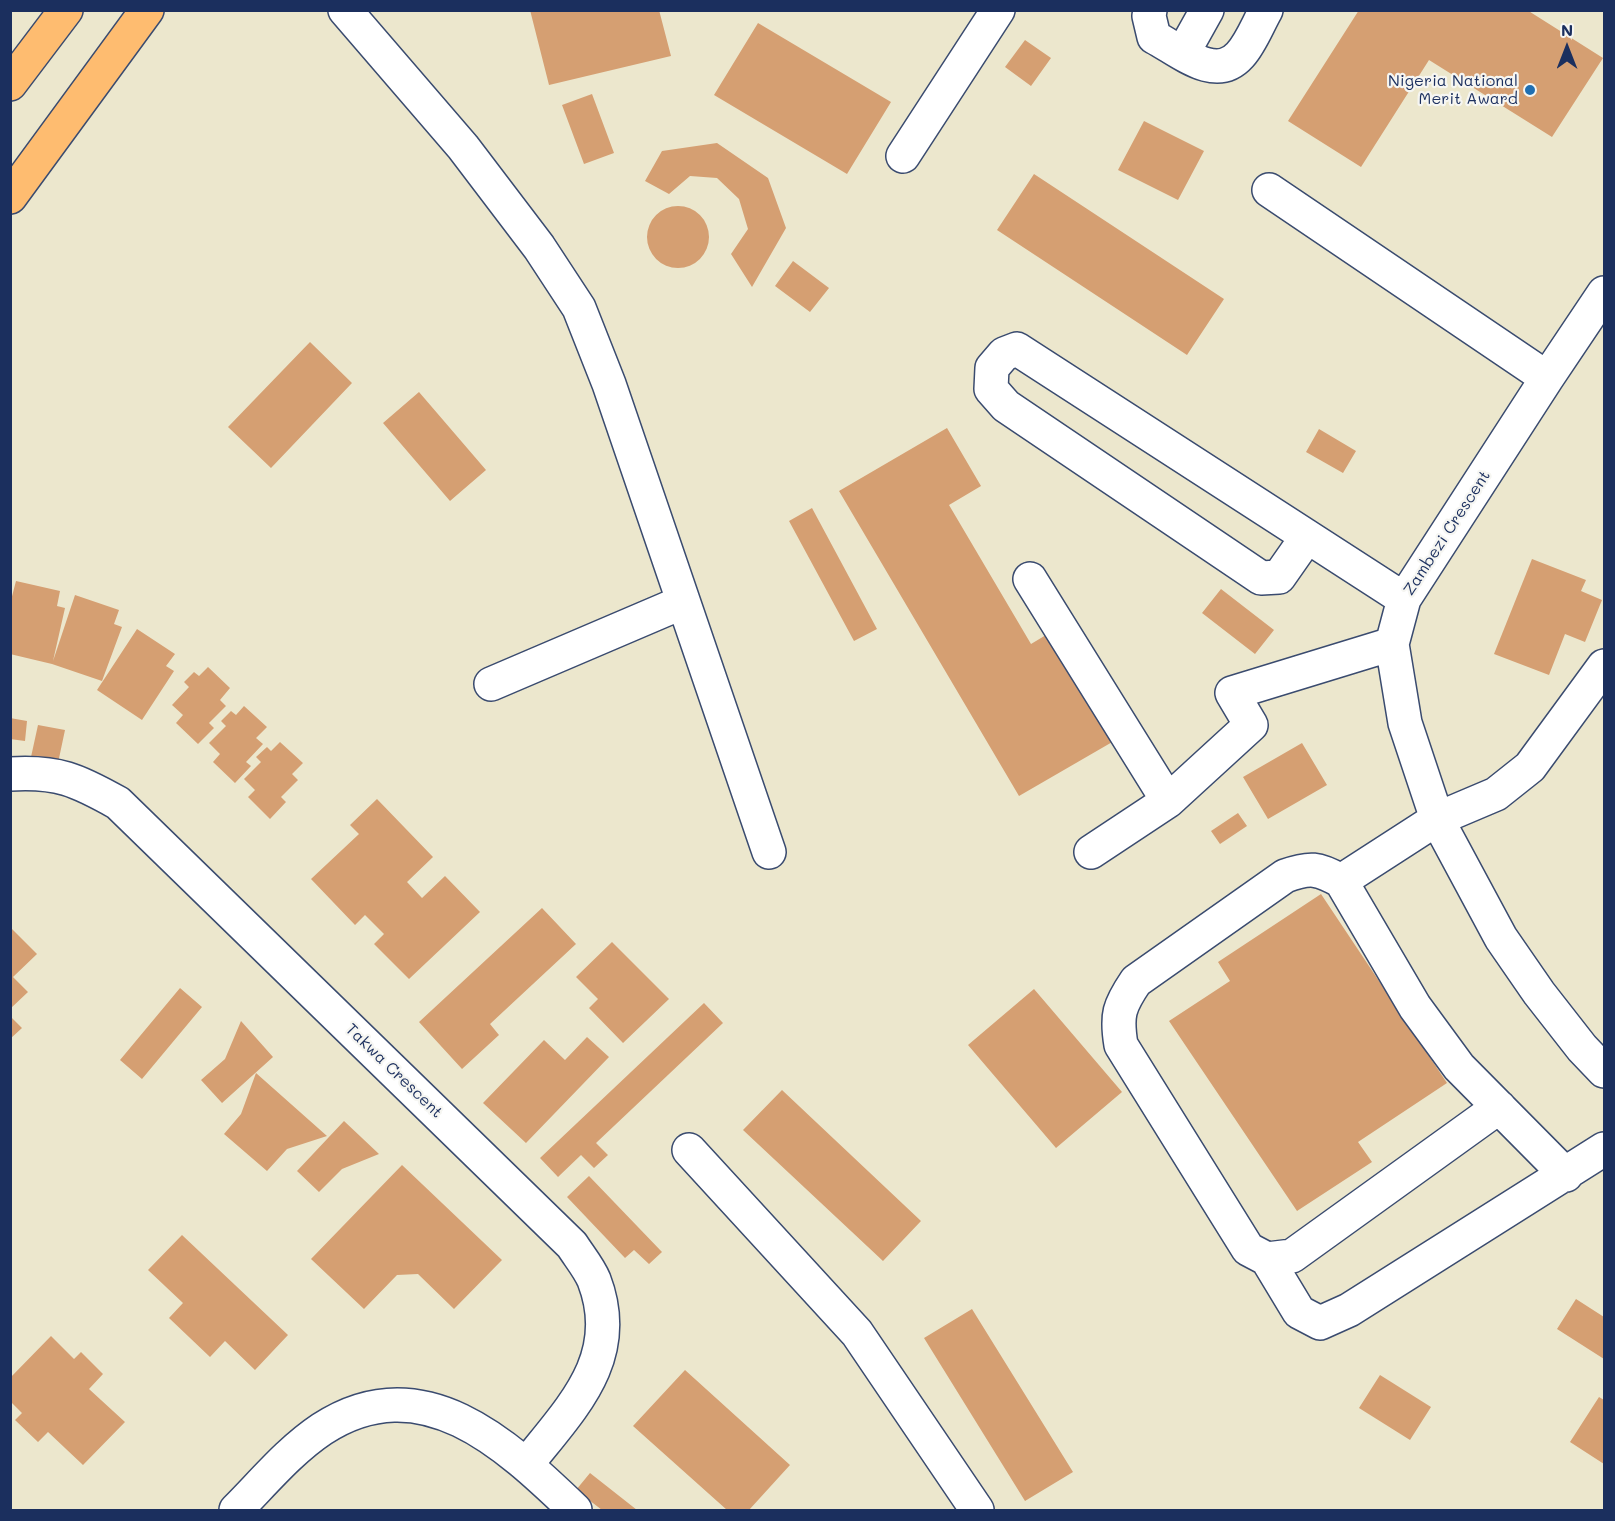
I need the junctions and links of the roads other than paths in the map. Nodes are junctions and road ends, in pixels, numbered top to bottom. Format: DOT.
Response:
graph roads {
  1 [pos="66,10"];
  2 [pos="147,10"];
  3 [pos="345,10"];
  4 [pos="998,10"];
  5 [pos="1150,10"];
  6 [pos="1207,10"];
  7 [pos="1266,10"];
  8 [pos="1183,52"];
  9 [pos="10,84"];
  10 [pos="903,156"];
  11 [pos="1269,190"];
  12 [pos="10,197"];
  13 [pos="1605,293"];
  14 [pos="1546,378"];
  15 [pos="1307,537"];
  16 [pos="1030,579"];
  17 [pos="1404,599"];
  18 [pos="683,602"];
  19 [pos="1392,644"];
  20 [pos="1605,666"];
  21 [pos="491,684"];
  22 [pos="10,774"];
  23 [pos="1168,801"];
  24 [pos="1437,819"];
  25 [pos="769,852"];
  26 [pos="1091,852"];
  27 [pos="1341,881"];
  28 [pos="1605,1071"];
  29 [pos="1499,1107"];
  30 [pos="1605,1149"];
  31 [pos="689,1150"];
  32 [pos="1566,1175"];
  33 [pos="1267,1259"];
  34 [pos="527,1464"];
  35 [pos="236,1510"];
  36 [pos="575,1510"];
  37 [pos="977,1510"];
  1 -- 9 [label="main road"];
  2 -- 12 [label="main road"];
  3 -- 18 [label="street"];
  4 -- 10 [label="street"];
  5 -- 8 [label="street"];
  6 -- 8 [label="street"];
  7 -- 8 [label="street"];
  11 -- 14 [label="street"];
  13 -- 14 [label="street, Zambezi Crescent"];
  14 -- 17 [label="street, Zambezi Crescent"];
  15 -- 15 [label="street"];
  15 -- 17 [label="street"];
  16 -- 23 [label="street"];
  17 -- 19 [label="street, Zambezi Crescent"];
  18 -- 21 [label="street"];
  18 -- 25 [label="street"];
  19 -- 23 [label="street"];
  19 -- 24 [label="street, Zambezi Crescent"];
  20 -- 24 [label="street"];
  22 -- 34 [label="street, Takwa Crescent"];
  23 -- 26 [label="street"];
  24 -- 27 [label="street"];
  24 -- 28 [label="street, Zambezi Crescent"];
  27 -- 29 [label="street"];
  27 -- 33 [label="street"];
  29 -- 32 [label="street"];
  29 -- 33 [label="street"];
  30 -- 32 [label="street"];
  31 -- 37 [label="street"];
  32 -- 33 [label="street"];
  34 -- 35 [label="street"];
  34 -- 36 [label="street"];
}
